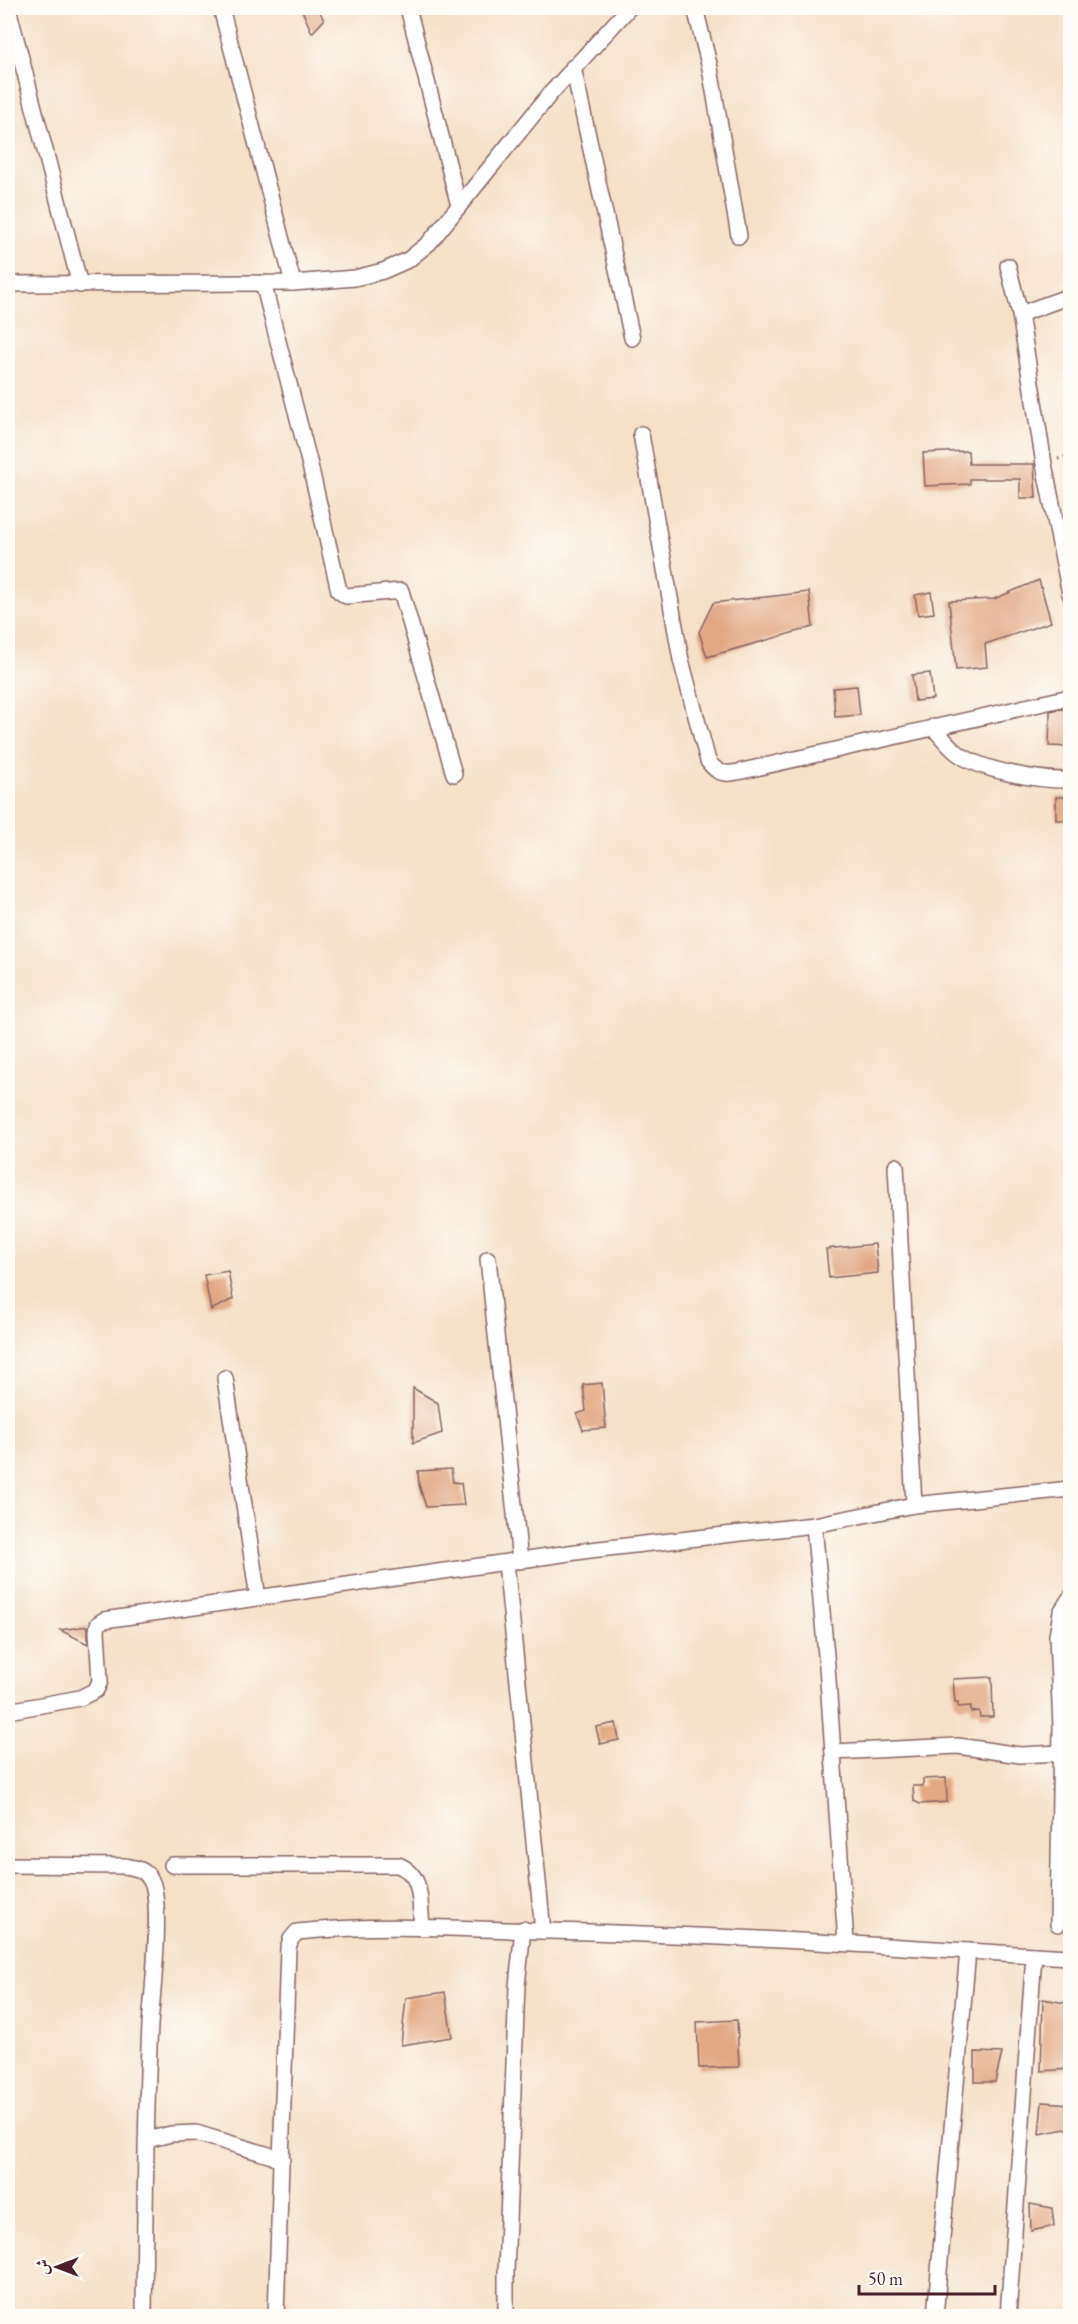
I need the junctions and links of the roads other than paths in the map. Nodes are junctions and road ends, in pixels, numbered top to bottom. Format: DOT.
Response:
graph roads {
  1 [pos="8,8"];
  2 [pos="221,8"];
  3 [pos="408,8"];
  4 [pos="629,8"];
  5 [pos="694,8"];
  6 [pos="573,67"];
  7 [pos="459,206"];
  8 [pos="739,236"];
  9 [pos="1008,266"];
  10 [pos="263,283"];
  11 [pos="293,283"];
  12 [pos="8,284"];
  13 [pos="80,285"];
  14 [pos="1071,296"];
  15 [pos="1020,314"];
  16 [pos="632,338"];
  17 [pos="641,434"];
  18 [pos="1071,594"];
  19 [pos="1071,697"];
  20 [pos="933,727"];
  21 [pos="454,774"];
  22 [pos="1071,780"];
  23 [pos="896,1166"];
  24 [pos="488,1259"];
  25 [pos="225,1378"];
  26 [pos="1071,1489"];
  27 [pos="914,1505"];
  28 [pos="814,1525"];
  29 [pos="513,1562"];
  30 [pos="258,1598"];
  31 [pos="1071,1598"];
  32 [pos="8,1711"];
  33 [pos="833,1752"];
  34 [pos="1060,1753"];
  35 [pos="8,1865"];
  36 [pos="172,1865"];
  37 [pos="1058,1924"];
  38 [pos="422,1926"];
  39 [pos="523,1929"];
  40 [pos="543,1931"];
  41 [pos="846,1943"];
  42 [pos="968,1951"];
  43 [pos="1034,1954"];
  44 [pos="1071,1957"];
  45 [pos="147,2140"];
  46 [pos="282,2159"];
  47 [pos="144,2316"];
  48 [pos="276,2316"];
  49 [pos="506,2316"];
  50 [pos="935,2316"];
  51 [pos="1008,2316"];
  1 -- 13 [label="street"];
  2 -- 11 [label="street"];
  3 -- 7 [label="street"];
  4 -- 6 [label="street"];
  5 -- 8 [label="street"];
  6 -- 7 [label="street"];
  6 -- 16 [label="street"];
  7 -- 11 [label="street"];
  9 -- 15 [label="street"];
  10 -- 11 [label="street"];
  10 -- 13 [label="street"];
  10 -- 21 [label="street"];
  12 -- 13 [label="street"];
  14 -- 15 [label="street"];
  15 -- 18 [label="street"];
  17 -- 20 [label="street"];
  19 -- 20 [label="street"];
  20 -- 22 [label="street"];
  23 -- 27 [label="street"];
  24 -- 29 [label="street"];
  25 -- 30 [label="street"];
  26 -- 27 [label="street"];
  27 -- 28 [label="street"];
  28 -- 29 [label="street"];
  28 -- 33 [label="street"];
  29 -- 30 [label="street"];
  29 -- 40 [label="street"];
  30 -- 32 [label="street"];
  31 -- 34 [label="street"];
  33 -- 34 [label="street"];
  33 -- 41 [label="street"];
  34 -- 37 [label="street"];
  35 -- 45 [label="street"];
  36 -- 38 [label="street"];
  38 -- 39 [label="street"];
  38 -- 46 [label="street"];
  39 -- 40 [label="street"];
  39 -- 49 [label="street"];
  40 -- 41 [label="street"];
  41 -- 42 [label="street"];
  42 -- 43 [label="street"];
  42 -- 50 [label="street"];
  43 -- 44 [label="street"];
  43 -- 51 [label="street"];
  45 -- 46 [label="street"];
  45 -- 47 [label="street"];
  46 -- 48 [label="street"];
}
